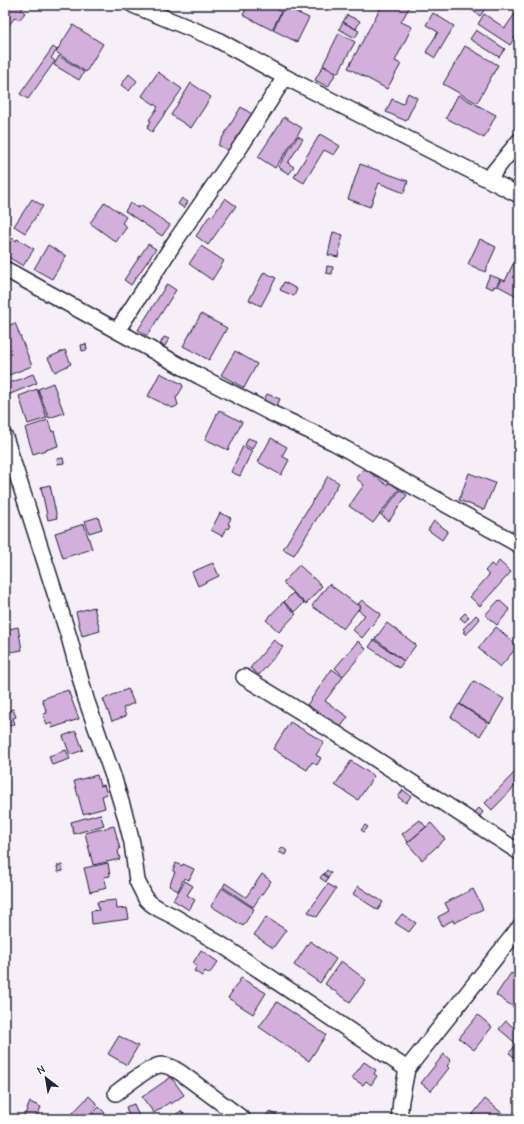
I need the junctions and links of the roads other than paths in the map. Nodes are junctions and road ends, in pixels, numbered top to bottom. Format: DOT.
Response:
graph roads {
  1 [pos="133,5"];
  2 [pos="285,78"];
  3 [pos="519,141"];
  4 [pos="488,179"];
  5 [pos="519,194"];
  6 [pos="5,269"];
  7 [pos="117,331"];
  8 [pos="5,437"];
  9 [pos="519,545"];
  10 [pos="244,677"];
  11 [pos="519,852"];
  12 [pos="519,928"];
  13 [pos="408,1069"];
  14 [pos="116,1093"];
  15 [pos="243,1119"];
  16 [pos="400,1119"];
  1 -- 2 [label="street"];
  2 -- 4 [label="street"];
  2 -- 7 [label="street"];
  3 -- 4 [label="street"];
  4 -- 5 [label="street"];
  6 -- 7 [label="street"];
  7 -- 9 [label="street"];
  8 -- 13 [label="street"];
  10 -- 11 [label="street"];
  12 -- 13 [label="street"];
  13 -- 16 [label="street"];
  14 -- 15 [label="street"];
}
